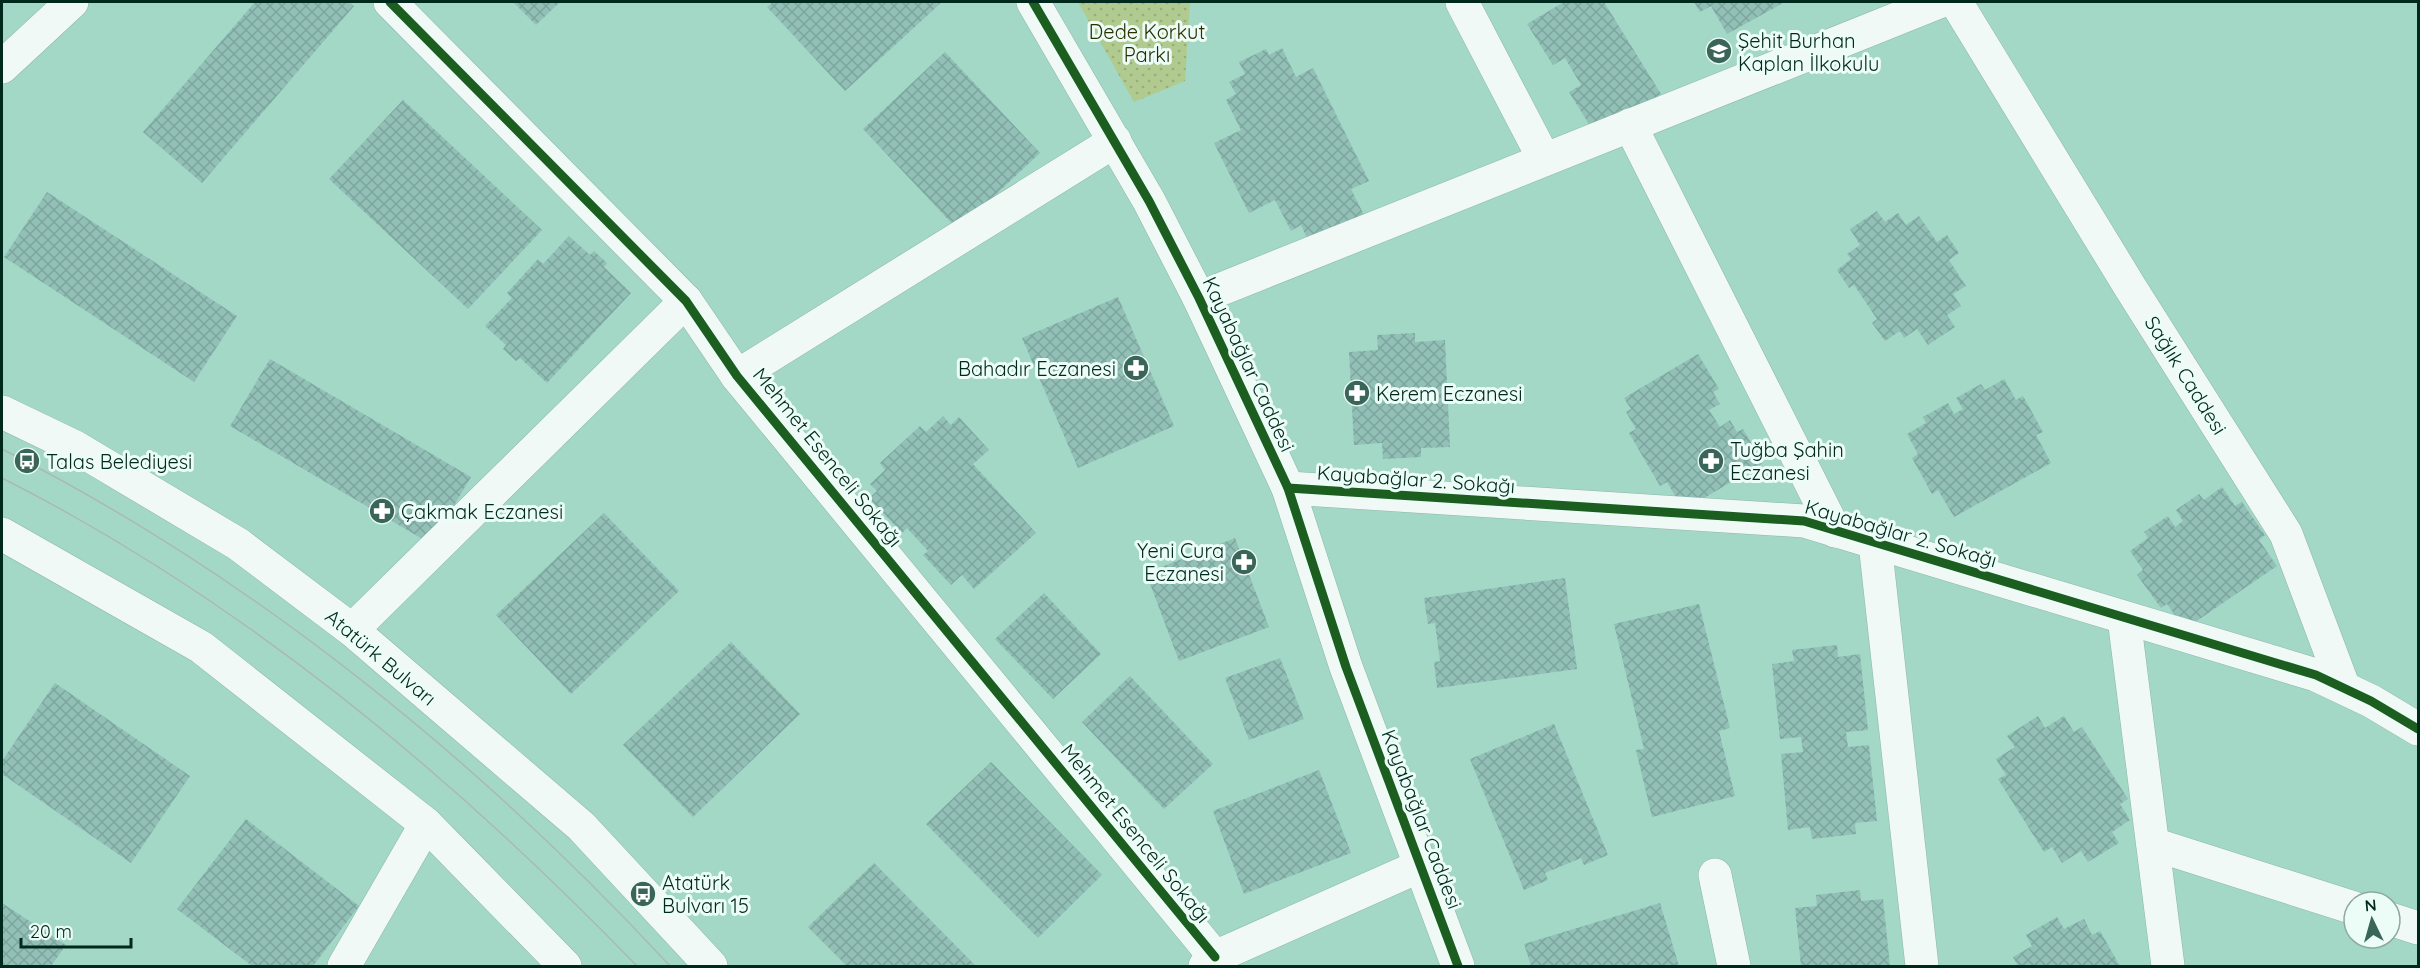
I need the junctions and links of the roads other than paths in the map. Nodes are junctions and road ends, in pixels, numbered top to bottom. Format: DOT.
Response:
graph roads {
  1 [pos="72,2"];
  2 [pos="390,2"];
  3 [pos="1033,2"];
  4 [pos="1462,2"];
  5 [pos="1939,2"];
  6 [pos="1956,2"];
  7 [pos="2,67"];
  8 [pos="1630,125"];
  9 [pos="1115,141"];
  10 [pos="1544,159"];
  11 [pos="1199,298"];
  12 [pos="686,301"];
  13 [pos="737,376"];
  14 [pos="2,412"];
  15 [pos="1288,488"];
  16 [pos="1835,531"];
  17 [pos="2,534"];
  18 [pos="1875,543"];
  19 [pos="2124,618"];
  20 [pos="352,630"];
  21 [pos="2344,688"];
  22 [pos="2417,725"];
  23 [pos="426,824"];
  24 [pos="2152,844"];
  25 [pos="1420,866"];
  26 [pos="1714,875"];
  27 [pos="2342,904"];
  28 [pos="2402,923"];
  29 [pos="2418,928"];
  30 [pos="1210,962"];
  31 [pos="344,966"];
  32 [pos="565,966"];
  33 [pos="711,966"];
  34 [pos="1458,966"];
  35 [pos="1734,966"];
  36 [pos="1922,966"];
  37 [pos="2168,966"];
  1 -- 7 [label="street"];
  2 -- 12 [label="street, Mehmet Esenceli Sokağı"];
  3 -- 9 [label="street, Kayabağlar Caddesi"];
  4 -- 10 [label="street"];
  5 -- 8 [label="street"];
  6 -- 21 [label="street, Sağlık Caddesi"];
  8 -- 10 [label="street"];
  8 -- 16 [label="street"];
  9 -- 11 [label="street, Kayabağlar Caddesi"];
  9 -- 13 [label="street"];
  10 -- 11 [label="street"];
  11 -- 15 [label="street, Kayabağlar Caddesi"];
  12 -- 13 [label="street, Mehmet Esenceli Sokağı"];
  12 -- 20 [label="street"];
  13 -- 30 [label="street, Mehmet Esenceli Sokağı"];
  14 -- 20 [label="street, Atatürk Bulvarı"];
  15 -- 16 [label="street, Kayabağlar 2. Sokağı"];
  15 -- 25 [label="street, Kayabağlar Caddesi"];
  16 -- 18 [label="street, Kayabağlar 2. Sokağı"];
  17 -- 23 [label="street"];
  18 -- 19 [label="street, Kayabağlar 2. Sokağı"];
  18 -- 36 [label="street"];
  19 -- 21 [label="street, Kayabağlar 2. Sokağı"];
  19 -- 24 [label="street"];
  20 -- 33 [label="street, Atatürk Bulvarı"];
  21 -- 22 [label="street"];
  23 -- 31 [label="street"];
  23 -- 32 [label="street"];
  24 -- 27 [label="street"];
  24 -- 37 [label="street"];
  25 -- 30 [label="street"];
  25 -- 34 [label="street, Kayabağlar Caddesi"];
  26 -- 35 [label="street"];
  28 -- 29 [label="street"];
}
